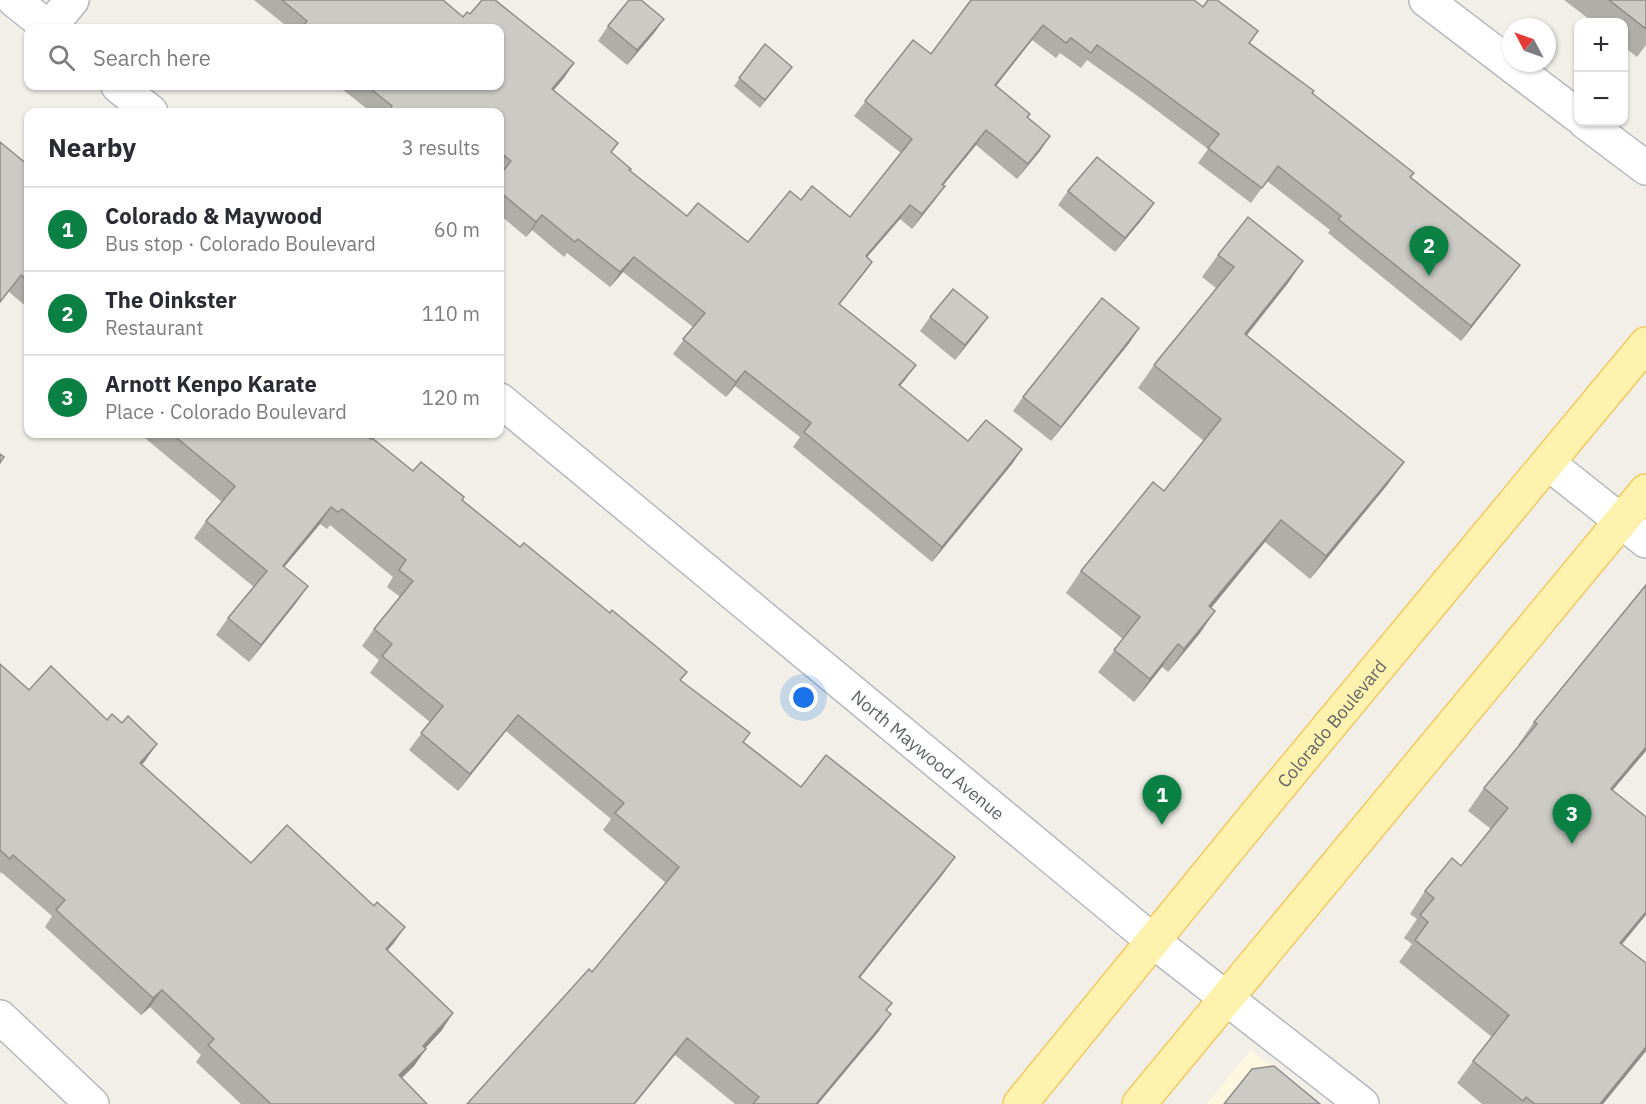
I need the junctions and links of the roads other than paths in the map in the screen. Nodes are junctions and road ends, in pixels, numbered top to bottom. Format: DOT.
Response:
graph roads {
  1 [pos="14,0"];
  2 [pos="72,0"];
  3 [pos="1426,0"];
  4 [pos="44,24"];
  5 [pos="52,24"];
  6 [pos="123,90"];
  7 [pos="146,108"];
  8 [pos="1574,113"];
  9 [pos="1591,126"];
  10 [pos="1646,168"];
  11 [pos="1646,344"];
  12 [pos="504,403"];
  13 [pos="1548,464"];
  14 [pos="1646,491"];
  15 [pos="1621,521"];
  16 [pos="1646,542"];
  17 [pos="1153,941"];
  18 [pos="1227,999"];
  19 [pos="0,1017"];
  20 [pos="92,1104"];
  21 [pos="1020,1104"];
  22 [pos="1139,1104"];
  23 [pos="1362,1104"];
  1 -- 4 [label="street"];
  2 -- 5 [label="street"];
  3 -- 8 [label="street"];
  6 -- 7 [label="street"];
  9 -- 10 [label="street"];
  11 -- 13 [label="main road, Colorado Boulevard"];
  12 -- 17 [label="street, North Maywood Avenue"];
  13 -- 15 [label="street"];
  13 -- 17 [label="main road, Colorado Boulevard"];
  14 -- 15 [label="main road"];
  15 -- 16 [label="street"];
  15 -- 18 [label="main road"];
  17 -- 18 [label="street, North Maywood Avenue"];
  17 -- 21 [label="main road, Colorado Boulevard"];
  18 -- 22 [label="main road"];
  18 -- 23 [label="street, North Maywood Avenue"];
  19 -- 20 [label="street"];
}
